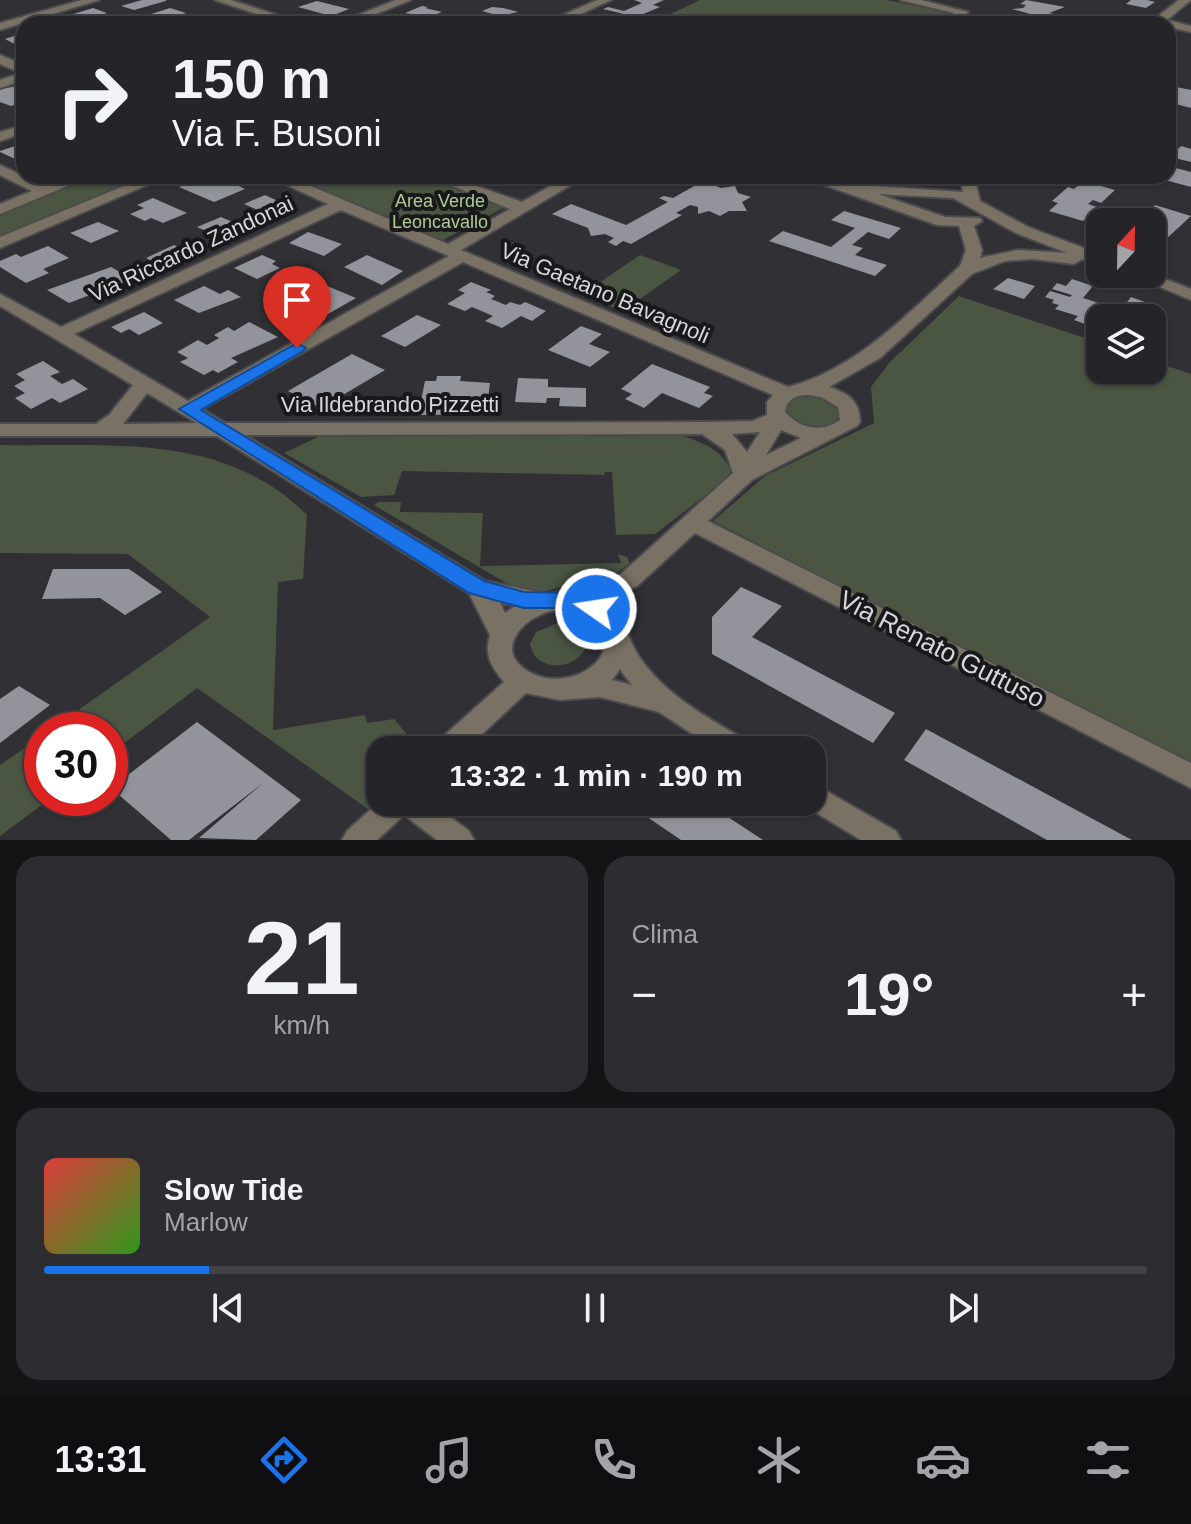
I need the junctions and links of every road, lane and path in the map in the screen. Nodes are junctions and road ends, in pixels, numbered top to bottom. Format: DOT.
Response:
graph roads {
  1 [pos="94,0"];
  2 [pos="220,0"];
  3 [pos="406,0"];
  4 [pos="606,0"];
  5 [pos="905,0"];
  6 [pos="1186,0"];
  7 [pos="38,16"];
  8 [pos="272,16"];
  9 [pos="363,16"];
  10 [pos="568,16"];
  11 [pos="957,16"];
  12 [pos="1165,16"];
  13 [pos="29,184"];
  14 [pos="65,184"];
  15 [pos="142,184"];
  16 [pos="293,184"];
  17 [pos="456,184"];
  18 [pos="565,184"];
  19 [pos="834,184"];
  20 [pos="944,184"];
  21 [pos="968,184"];
  22 [pos="848,188"];
  23 [pos="45,192"];
  24 [pos="932,192"];
  25 [pos="341,204"];
  26 [pos="523,208"];
  27 [pos="0,209"];
  28 [pos="915,211"];
  29 [pos="971,212"];
  30 [pos="931,219"];
  31 [pos="969,239"];
  32 [pos="0,243"];
  33 [pos="455,253"];
  34 [pos="1086,256"];
  35 [pos="1086,260"];
  36 [pos="966,270"];
  37 [pos="1166,286"];
  38 [pos="1191,295"];
  39 [pos="0,299"];
  40 [pos="60,334"];
  41 [pos="873,354"];
  42 [pos="144,384"];
  43 [pos="811,389"];
  44 [pos="786,393"];
  45 [pos="845,401"];
  46 [pos="188,409"];
  47 [pos="778,418"];
  48 [pos="331,427"];
  49 [pos="705,428"];
  50 [pos="219,429"];
  51 [pos="0,430"];
  52 [pos="98,431"];
  53 [pos="825,434"];
  54 [pos="268,458"];
  55 [pos="744,475"];
  56 [pos="692,522"];
  57 [pos="629,580"];
  58 [pos="477,587"];
  59 [pos="572,601"];
  60 [pos="545,602"];
  61 [pos="502,634"];
  62 [pos="616,635"];
  63 [pos="522,681"];
  64 [pos="575,688"];
  65 [pos="662,703"];
  66 [pos="462,736"];
  67 [pos="716,736"];
  68 [pos="1191,776"];
  69 [pos="826,804"];
  70 [pos="384,816"];
  71 [pos="427,816"];
  72 [pos="357,840"];
  73 [pos="459,840"];
  74 [pos="886,840"];
  1 -- 7 [label="street"];
  2 -- 8 [label="street"];
  3 -- 9 [label="street"];
  4 -- 10 [label="street"];
  5 -- 11 [label="street"];
  6 -- 12 [label="street"];
  13 -- 23 [label="street"];
  14 -- 23 [label="street"];
  15 -- 32 [label="street"];
  16 -- 25 [label="street, Via Gaetano Bavagnoli"];
  17 -- 26 [label="street"];
  18 -- 26 [label="street"];
  19 -- 22 [label="street"];
  20 -- 24 [label="street"];
  21 -- 29 [label="street"];
  22 -- 24 [label="street"];
  22 -- 28 [label="street"];
  23 -- 27 [label="street"];
  24 -- 28 [label="street"];
  24 -- 29 [label="street"];
  25 -- 33 [label="street, Via Gaetano Bavagnoli"];
  25 -- 40 [label="street, Via Riccardo Zandonai"];
  26 -- 33 [label="street"];
  28 -- 30 [label="street"];
  29 -- 30 [label="street"];
  29 -- 31 [label="street"];
  29 -- 34 [label="street"];
  30 -- 31 [label="street"];
  31 -- 36 [label="street"];
  33 -- 44 [label="street, Via Gaetano Bavagnoli"];
  33 -- 46 [label="street"];
  35 -- 36 [label="street"];
  36 -- 41 [label="street"];
  37 -- 38 [label="street"];
  39 -- 40 [label="street"];
  40 -- 42 [label="street"];
  41 -- 43 [label="street"];
  41 -- 45 [label="street"];
  42 -- 46 [label="street"];
  42 -- 52 [label="street"];
  43 -- 44 [label="street"];
  43 -- 45 [label="street"];
  44 -- 47 [label="street"];
  45 -- 53 [label="street"];
  46 -- 50 [label="street"];
  47 -- 49 [label="street, Via Ildebrando Pizzetti"];
  47 -- 53 [label="street"];
  47 -- 55 [label="street"];
  48 -- 49 [label="street, Via Ildebrando Pizzetti"];
  48 -- 50 [label="street, Via Ildebrando Pizzetti"];
  48 -- 54 [label="street"];
  49 -- 55 [label="street"];
  50 -- 52 [label="street, Via Ildebrando Pizzetti"];
  50 -- 54 [label="street"];
  51 -- 52 [label="street, Via Ildebrando Pizzetti"];
  53 -- 55 [label="street"];
  54 -- 58 [label="street"];
  55 -- 56 [label="street"];
  56 -- 57 [label="street"];
  56 -- 68 [label="street, Via Renato Guttuso"];
  57 -- 59 [label="street"];
  57 -- 62 [label="street"];
  58 -- 60 [label="street"];
  58 -- 61 [label="street"];
  59 -- 60 [label="street"];
  59 -- 62 [label="street"];
  60 -- 61 [label="street"];
  61 -- 63 [label="street"];
  62 -- 64 [label="street"];
  62 -- 65 [label="street"];
  63 -- 64 [label="street"];
  63 -- 66 [label="street"];
  64 -- 65 [label="street"];
  65 -- 67 [label="street"];
  69 -- 74 [label="street"];
  70 -- 72 [label="street"];
  71 -- 73 [label="street"];
}
